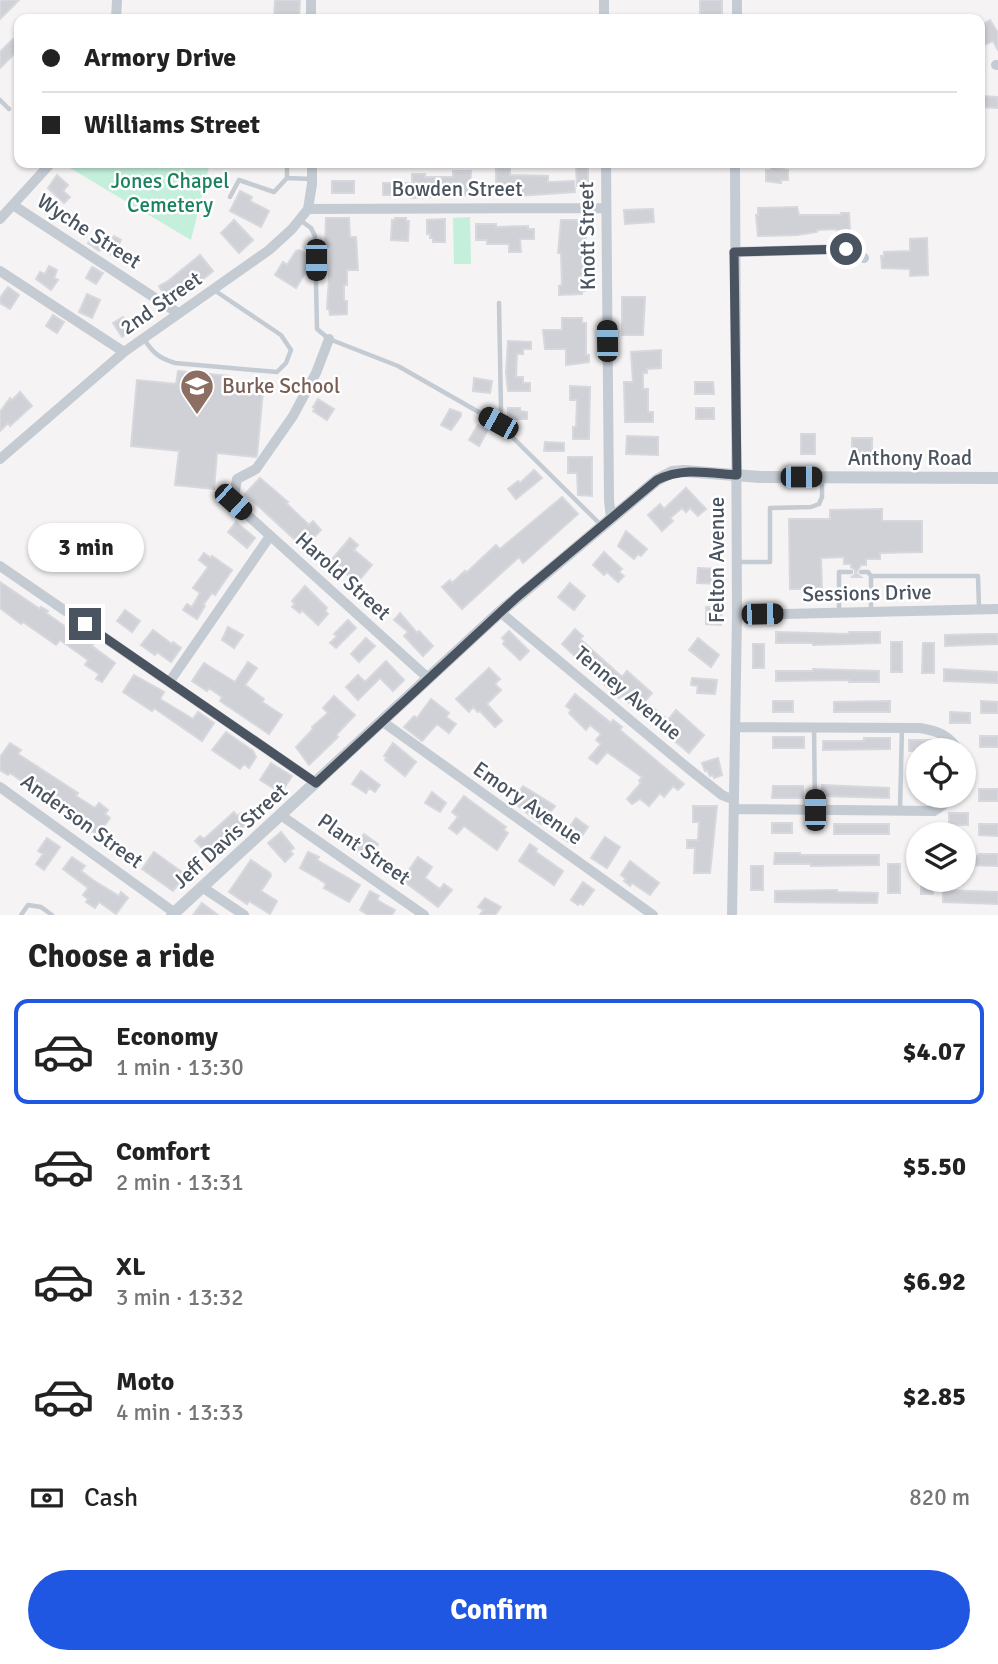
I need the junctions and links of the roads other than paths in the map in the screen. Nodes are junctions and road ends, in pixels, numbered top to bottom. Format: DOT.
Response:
graph roads {
  1 [pos="0,100"];
  2 [pos="9,109"];
  3 [pos="46,168"];
  4 [pos="287,168"];
  5 [pos="312,168"];
  6 [pos="606,168"];
  7 [pos="735,168"];
  8 [pos="287,178"];
  9 [pos="312,179"];
  10 [pos="230,197"];
  11 [pos="13,205"];
  12 [pos="606,208"];
  13 [pos="307,209"];
  14 [pos="0,219"];
  15 [pos="299,220"];
  16 [pos="734,252"];
  17 [pos="864,258"];
  18 [pos="0,271"];
  19 [pos="213,290"];
  20 [pos="499,303"];
  21 [pos="178,313"];
  22 [pos="144,338"];
  23 [pos="328,339"];
  24 [pos="124,352"];
  25 [pos="498,423"];
  26 [pos="0,459"];
  27 [pos="737,475"];
  28 [pos="822,477"];
  29 [pos="998,478"];
  30 [pos="607,522"];
  31 [pos="270,536"];
  32 [pos="737,562"];
  33 [pos="0,566"];
  34 [pos="851,572"];
  35 [pos="861,572"];
  36 [pos="871,576"];
  37 [pos="998,609"];
  38 [pos="979,610"];
  39 [pos="500,612"];
  40 [pos="871,612"];
  41 [pos="839,613"];
  42 [pos="737,615"];
  43 [pos="428,678"];
  44 [pos="170,681"];
  45 [pos="383,722"];
  46 [pos="735,727"];
  47 [pos="814,727"];
  48 [pos="902,728"];
  49 [pos="949,738"];
  50 [pos="316,783"];
  51 [pos="0,787"];
  52 [pos="734,805"];
  53 [pos="938,808"];
  54 [pos="815,810"];
  55 [pos="900,811"];
  56 [pos="282,816"];
  57 [pos="202,887"];
  58 [pos="650,910"];
  59 [pos="174,914"];
  60 [pos="21,915"];
  61 [pos="52,915"];
  62 [pos="244,915"];
  63 [pos="424,915"];
  64 [pos="732,915"];
  1 -- 2 [label="lane"];
  3 -- 11 [label="street"];
  4 -- 8 [label="lane"];
  5 -- 9 [label="street, 2nd Street"];
  6 -- 12 [label="street, Knott Street"];
  7 -- 16 [label="street, Felton Avenue"];
  8 -- 9 [label="lane"];
  8 -- 10 [label="lane"];
  9 -- 13 [label="street, 2nd Street"];
  11 -- 14 [label="street"];
  11 -- 21 [label="street, Wyche Street"];
  12 -- 13 [label="street, Bowden Street"];
  12 -- 30 [label="street, Knott Street"];
  13 -- 15 [label="street, 2nd Street"];
  15 -- 19 [label="street, 2nd Street"];
  15 -- 23 [label="lane"];
  16 -- 17 [label="street"];
  16 -- 27 [label="street, Felton Avenue"];
  18 -- 24 [label="street"];
  19 -- 21 [label="street, 2nd Street"];
  19 -- 22 [label="lane"];
  20 -- 25 [label="lane"];
  21 -- 22 [label="street, 2nd Street"];
  22 -- 24 [label="street, 2nd Street"];
  23 -- 25 [label="lane"];
  23 -- 31 [label="street, Harold Street"];
  24 -- 26 [label="street, 2nd Street"];
  25 -- 30 [label="lane"];
  27 -- 28 [label="street, Anthony Road"];
  27 -- 30 [label="street, Jeff Davis Street"];
  27 -- 32 [label="street, Felton Avenue"];
  28 -- 29 [label="street, Anthony Road"];
  28 -- 32 [label="lane"];
  30 -- 39 [label="street, Jeff Davis Street"];
  31 -- 43 [label="street, Harold Street"];
  31 -- 44 [label="street"];
  32 -- 42 [label="street, Felton Avenue"];
  33 -- 44 [label="street"];
  34 -- 41 [label="lane"];
  35 -- 36 [label="lane"];
  36 -- 38 [label="lane"];
  36 -- 40 [label="lane"];
  37 -- 38 [label="street, Sessions Drive"];
  38 -- 40 [label="street, Sessions Drive"];
  39 -- 43 [label="street, Jeff Davis Street"];
  39 -- 52 [label="street, Tenney Avenue"];
  40 -- 41 [label="street, Sessions Drive"];
  41 -- 42 [label="street, Sessions Drive"];
  42 -- 46 [label="street, Felton Avenue"];
  43 -- 45 [label="street, Jeff Davis Street"];
  44 -- 50 [label="street"];
  45 -- 50 [label="street, Jeff Davis Street"];
  45 -- 58 [label="street, Emory Avenue"];
  46 -- 47 [label="street"];
  46 -- 52 [label="street, Felton Avenue"];
  47 -- 48 [label="street"];
  47 -- 54 [label="lane"];
  48 -- 49 [label="street"];
  48 -- 55 [label="lane"];
  50 -- 56 [label="street, Jeff Davis Street"];
  51 -- 59 [label="street, Anderson Street"];
  52 -- 54 [label="street"];
  52 -- 64 [label="street, Felton Avenue"];
  53 -- 55 [label="street"];
  54 -- 55 [label="street"];
  56 -- 57 [label="street, Jeff Davis Street"];
  56 -- 63 [label="street, Plant Street"];
  57 -- 59 [label="street, Jeff Davis Street"];
  57 -- 62 [label="street"];
  60 -- 61 [label="lane"];
}
